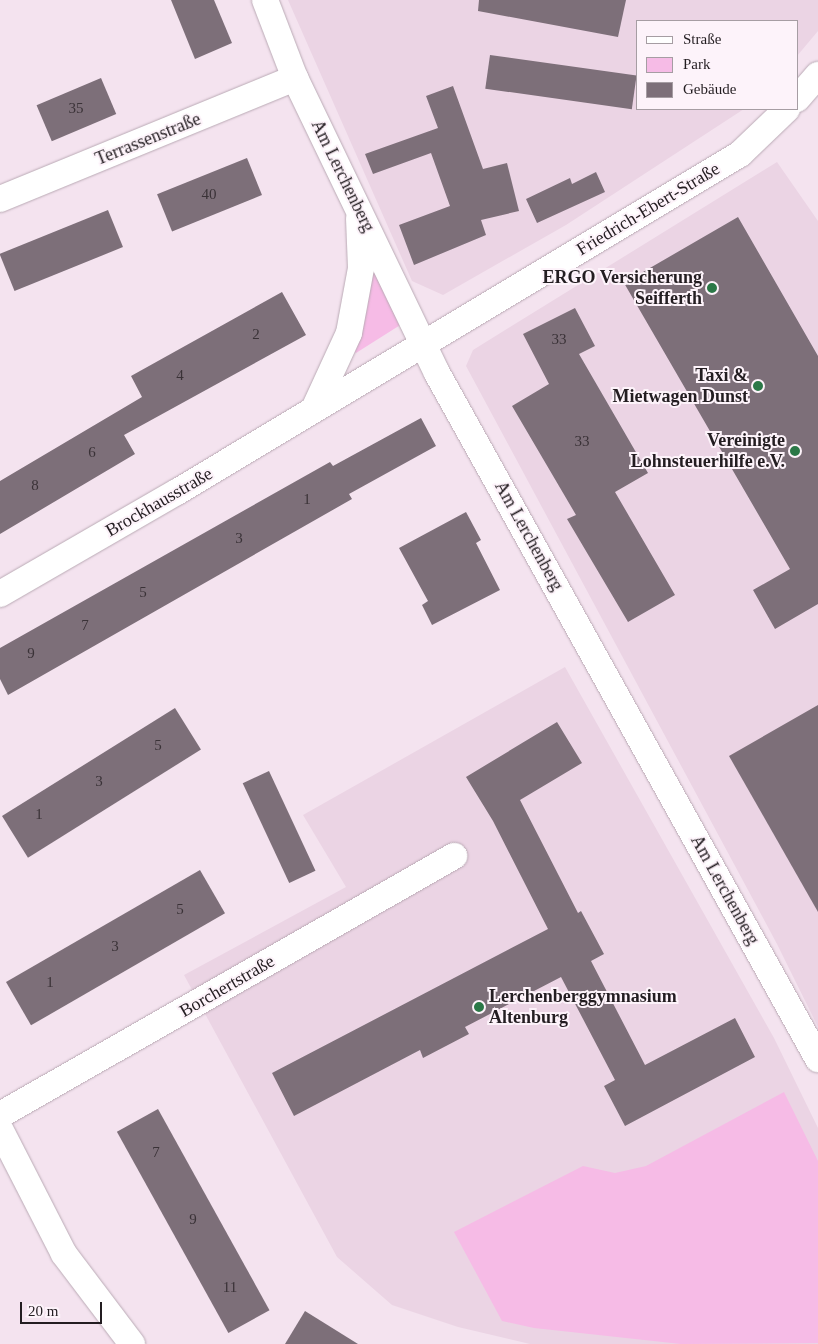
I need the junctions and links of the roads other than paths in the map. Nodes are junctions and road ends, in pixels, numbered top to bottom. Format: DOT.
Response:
graph roads {
  1 [pos="265,0"];
  2 [pos="818,75"];
  3 [pos="295,78"];
  4 [pos="798,98"];
  5 [pos="786,110"];
  6 [pos="0,199"];
  7 [pos="358,207"];
  8 [pos="423,344"];
  9 [pos="315,407"];
  10 [pos="0,594"];
  11 [pos="454,856"];
  12 [pos="818,1059"];
  13 [pos="0,1115"];
  14 [pos="0,1129"];
  15 [pos="132,1344"];
  1 -- 3 [label="street, Am Lerchenberg"];
  2 -- 4 [label="street"];
  3 -- 6 [label="street, Terrassenstraße"];
  3 -- 7 [label="street, Am Lerchenberg"];
  5 -- 8 [label="street, Friedrich-Ebert-Straße"];
  7 -- 8 [label="street, Am Lerchenberg"];
  7 -- 9 [label="street"];
  8 -- 9 [label="street, Brockhausstraße"];
  8 -- 12 [label="street, Am Lerchenberg"];
  9 -- 10 [label="street, Brockhausstraße"];
  11 -- 13 [label="street, Borchertstraße"];
  14 -- 15 [label="street"];
}
